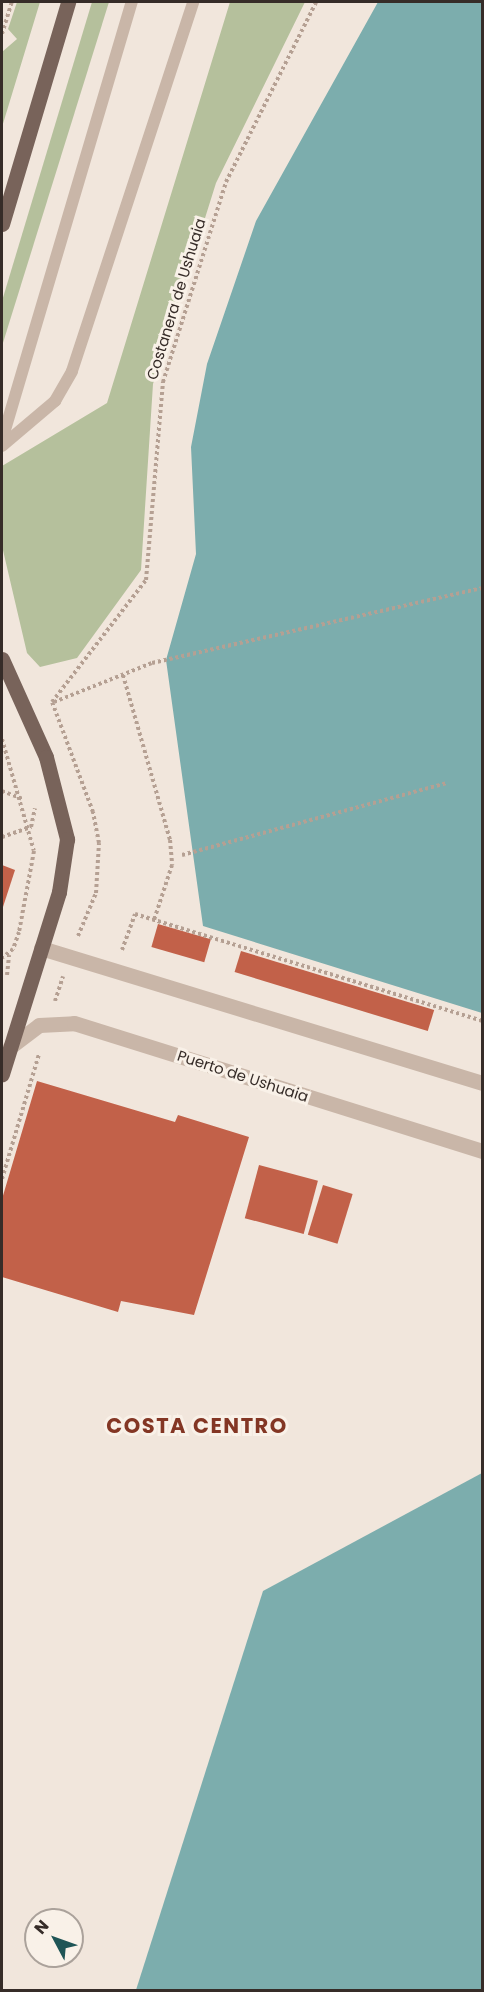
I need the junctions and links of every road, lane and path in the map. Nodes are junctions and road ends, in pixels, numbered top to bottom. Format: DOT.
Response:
graph roads {
  1 [pos="12,2"];
  2 [pos="68,2"];
  3 [pos="132,2"];
  4 [pos="194,2"];
  5 [pos="316,2"];
  6 [pos="2,34"];
  7 [pos="2,224"];
  8 [pos="2,440"];
  9 [pos="2,446"];
  10 [pos="483,588"];
  11 [pos="2,659"];
  12 [pos="123,675"];
  13 [pos="52,702"];
  14 [pos="25,713"];
  15 [pos="2,738"];
  16 [pos="447,783"];
  17 [pos="2,791"];
  18 [pos="23,799"];
  19 [pos="182,855"];
  20 [pos="154,920"];
  21 [pos="41,948"];
  22 [pos="2,958"];
  23 [pos="116,971"];
  24 [pos="483,1021"];
  25 [pos="10,1047"];
  26 [pos="2,1074"];
  27 [pos="483,1083"];
  28 [pos="483,1151"];
  1 -- 6 [label="path"];
  2 -- 7 [label="main road"];
  3 -- 8 [label="lane"];
  4 -- 9 [label="lane"];
  5 -- 13 [label="path, Costanera de Ushuaia"];
  10 -- 12 [label="path"];
  11 -- 14 [label="main road"];
  12 -- 13 [label="path"];
  12 -- 20 [label="path"];
  13 -- 14 [label="path"];
  14 -- 21 [label="main road"];
  15 -- 18 [label="path"];
  16 -- 19 [label="path"];
  17 -- 18 [label="path"];
  18 -- 22 [label="path"];
  20 -- 23 [label="path"];
  20 -- 24 [label="path"];
  21 -- 23 [label="street"];
  21 -- 25 [label="main road"];
  23 -- 27 [label="street"];
  25 -- 26 [label="main road"];
  25 -- 28 [label="street, Puerto de Ushuaia"];
}
